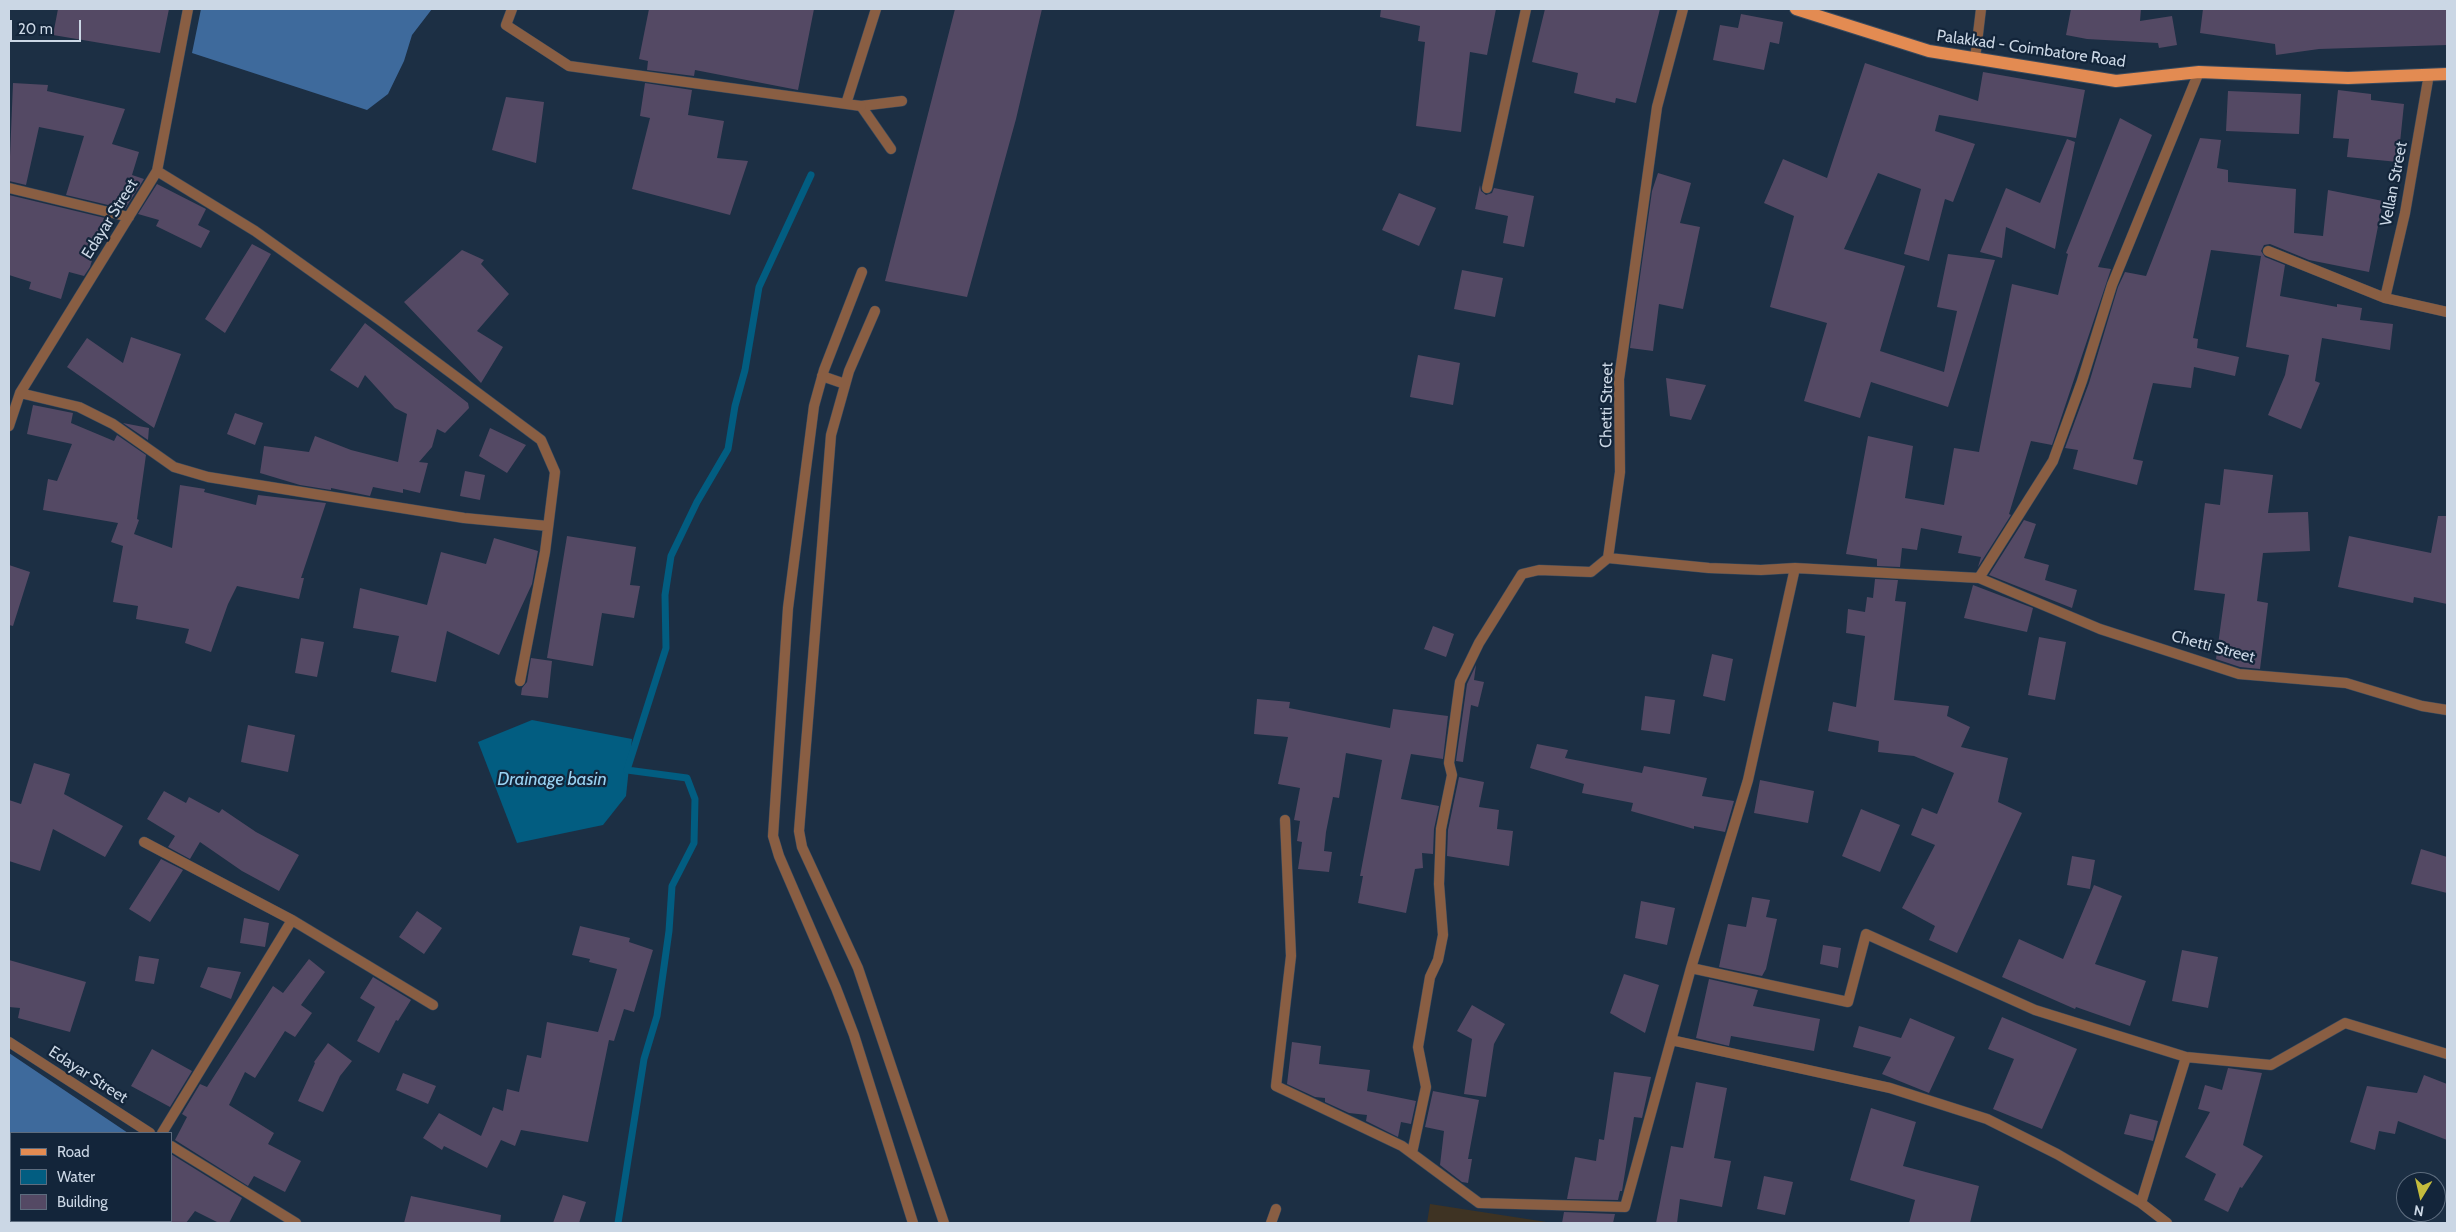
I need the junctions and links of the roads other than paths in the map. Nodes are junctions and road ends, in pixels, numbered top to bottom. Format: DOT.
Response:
graph roads {
  1 [pos="188,9"];
  2 [pos="512,9"];
  3 [pos="876,9"];
  4 [pos="1526,9"];
  5 [pos="1683,9"];
  6 [pos="1796,9"];
  7 [pos="1981,9"];
  8 [pos="1975,59"];
  9 [pos="2198,72"];
  10 [pos="2429,74"];
  11 [pos="2447,74"];
  12 [pos="902,101"];
  13 [pos="846,104"];
  14 [pos="861,106"];
  15 [pos="890,149"];
  16 [pos="157,171"];
  17 [pos="9,188"];
  18 [pos="1487,188"];
  19 [pos="129,217"];
  20 [pos="2268,251"];
  21 [pos="862,272"];
  22 [pos="2385,298"];
  23 [pos="875,311"];
  24 [pos="2447,312"];
  25 [pos="822,376"];
  26 [pos="845,384"];
  27 [pos="20,393"];
  28 [pos="9,426"];
  29 [pos="548,526"];
  30 [pos="1608,558"];
  31 [pos="1795,568"];
  32 [pos="1979,578"];
  33 [pos="520,681"];
  34 [pos="2447,710"];
  35 [pos="1285,820"];
  36 [pos="144,842"];
  37 [pos="292,920"];
  38 [pos="1691,968"];
  39 [pos="433,1005"];
  40 [pos="1671,1040"];
  41 [pos="9,1042"];
  42 [pos="2447,1054"];
  43 [pos="2186,1057"];
  44 [pos="148,1132"];
  45 [pos="163,1132"];
  46 [pos="172,1147"];
  47 [pos="1412,1153"];
  48 [pos="2141,1203"];
  49 [pos="1276,1209"];
  50 [pos="296,1223"];
  51 [pos="913,1223"];
  52 [pos="944,1223"];
  53 [pos="1271,1223"];
  54 [pos="2167,1223"];
  1 -- 16 [label="street, Edayar Street"];
  2 -- 13 [label="street"];
  3 -- 13 [label="street"];
  4 -- 18 [label="street"];
  5 -- 30 [label="street, Chetti Street"];
  6 -- 8 [label="main road, Palakkad - Coimbatore Road"];
  7 -- 8 [label="street"];
  8 -- 9 [label="main road, Palakkad - Coimbatore Road"];
  9 -- 10 [label="main road, Palakkad - Coimbatore Road"];
  9 -- 32 [label="street"];
  10 -- 11 [label="main road, Palakkad - Coimbatore Road"];
  10 -- 22 [label="street, Vellan Street"];
  12 -- 14 [label="street"];
  13 -- 14 [label="street"];
  14 -- 15 [label="street"];
  16 -- 19 [label="street, Edayar Street"];
  16 -- 29 [label="street"];
  17 -- 19 [label="street"];
  19 -- 27 [label="street, Edayar Street"];
  20 -- 22 [label="street"];
  21 -- 25 [label="street"];
  22 -- 24 [label="street"];
  23 -- 26 [label="street"];
  25 -- 26 [label="street"];
  25 -- 51 [label="street"];
  26 -- 52 [label="street"];
  27 -- 28 [label="street, Edayar Street"];
  27 -- 29 [label="street"];
  29 -- 33 [label="street"];
  30 -- 31 [label="street"];
  30 -- 47 [label="street"];
  31 -- 32 [label="street, Chetti Street"];
  31 -- 38 [label="street"];
  32 -- 34 [label="street, Chetti Street"];
  35 -- 47 [label="street"];
  36 -- 37 [label="street"];
  37 -- 39 [label="street"];
  37 -- 45 [label="street"];
  38 -- 40 [label="street"];
  38 -- 43 [label="street"];
  40 -- 47 [label="street"];
  40 -- 48 [label="street"];
  41 -- 44 [label="street, Edayar Street"];
  42 -- 43 [label="street"];
  43 -- 48 [label="street"];
  46 -- 50 [label="street"];
  48 -- 54 [label="street"];
  49 -- 53 [label="street"];
}
